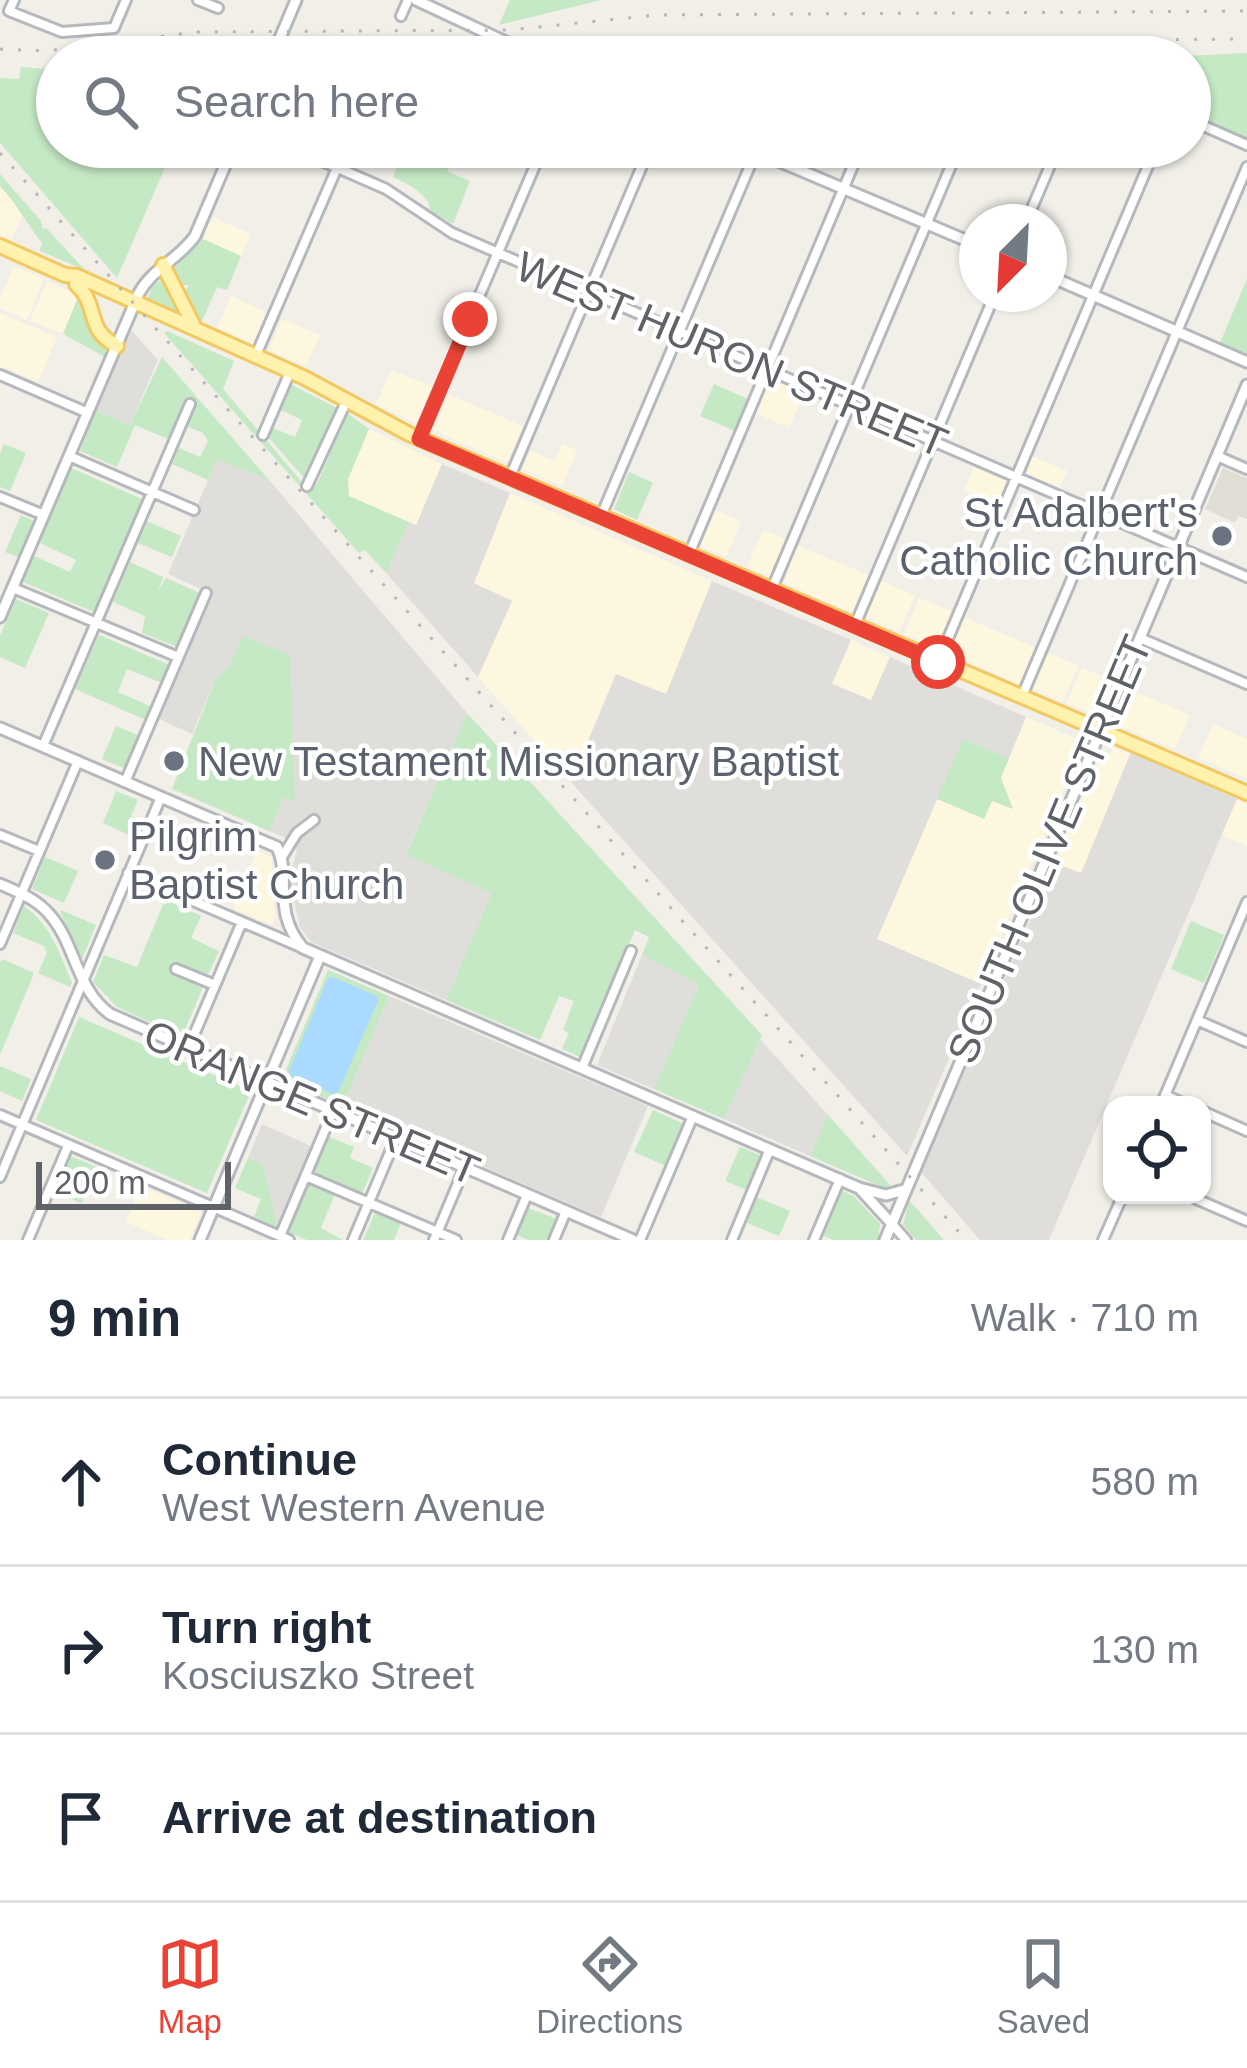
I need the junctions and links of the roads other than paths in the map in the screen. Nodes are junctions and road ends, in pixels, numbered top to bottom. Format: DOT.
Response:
graph roads {
  1 [pos="14,0"];
  2 [pos="126,0"];
  3 [pos="198,0"];
  4 [pos="296,0"];
  5 [pos="412,0"];
  6 [pos="218,8"];
  7 [pos="401,16"];
  8 [pos="281,36"];
  9 [pos="492,36"];
  10 [pos="1211,129"];
  11 [pos="1247,145"];
  12 [pos="1247,167"];
  13 [pos="224,168"];
  14 [pos="337,168"];
  15 [pos="339,168"];
  16 [pos="534,168"];
  17 [pos="641,168"];
  18 [pos="745,168"];
  19 [pos="797,168"];
  20 [pos="852,168"];
  21 [pos="950,168"];
  22 [pos="1049,168"];
  23 [pos="1147,168"];
  24 [pos="843,189"];
  25 [pos="1034,204"];
  26 [pos="926,225"];
  27 [pos="959,238"];
  28 [pos="0,246"];
  29 [pos="498,253"];
  30 [pos="163,265"];
  31 [pos="71,279"];
  32 [pos="1067,285"];
  33 [pos="589,292"];
  34 [pos="1093,296"];
  35 [pos="134,305"];
  36 [pos="987,312"];
  37 [pos="680,331"];
  38 [pos="1177,332"];
  39 [pos="203,333"];
  40 [pos="117,346"];
  41 [pos="255,356"];
  42 [pos="1247,362"];
  43 [pos="766,369"];
  44 [pos="290,372"];
  45 [pos="0,375"];
  46 [pos="1247,385"];
  47 [pos="347,400"];
  48 [pos="190,404"];
  49 [pos="850,405"];
  50 [pos="88,412"];
  51 [pos="263,435"];
  52 [pos="419,439"];
  53 [pos="933,441"];
  54 [pos="69,456"];
  55 [pos="1217,456"];
  56 [pos="1247,469"];
  57 [pos="1016,477"];
  58 [pos="510,478"];
  59 [pos="307,486"];
  60 [pos="152,492"];
  61 [pos="0,496"];
  62 [pos="194,510"];
  63 [pos="1099,513"];
  64 [pos="44,515"];
  65 [pos="601,517"];
  66 [pos="1178,548"];
  67 [pos="688,555"];
  68 [pos="1247,577"];
  69 [pos="13,588"];
  70 [pos="771,591"];
  71 [pos="206,593"];
  72 [pos="1,612"];
  73 [pos="96,623"];
  74 [pos="854,626"];
  75 [pos="1140,638"];
  76 [pos="178,657"];
  77 [pos="938,662"];
  78 [pos="1247,684"];
  79 [pos="1022,697"];
  80 [pos="0,728"];
  81 [pos="1100,730"];
  82 [pos="43,746"];
  83 [pos="78,761"];
  84 [pos="125,782"];
  85 [pos="1247,793"];
  86 [pos="161,797"];
  87 [pos="314,820"];
  88 [pos="0,835"];
  89 [pos="39,851"];
  90 [pos="282,856"];
  91 [pos="128,873"];
  92 [pos="0,884"];
  93 [pos="21,894"];
  94 [pos="1246,906"];
  95 [pos="242,922"];
  96 [pos="1,938"];
  97 [pos="303,948"];
  98 [pos="632,950"];
  99 [pos="320,956"];
  100 [pos="176,969"];
  101 [pos="83,982"];
  102 [pos="215,986"];
  103 [pos="1197,1020"];
  104 [pos="1247,1042"];
  105 [pos="188,1048"];
  106 [pos="582,1068"];
  107 [pos="267,1082"];
  108 [pos="1165,1096"];
  109 [pos="333,1111"];
  110 [pos="0,1115"];
  111 [pos="693,1116"];
  112 [pos="1211,1116"];
  113 [pos="22,1126"];
  114 [pos="1247,1131"];
  115 [pos="396,1138"];
  116 [pos="68,1146"];
  117 [pos="770,1149"];
  118 [pos="464,1169"];
  119 [pos="306,1176"];
  120 [pos="0,1177"];
  121 [pos="840,1179"];
  122 [pos="906,1186"];
  123 [pos="860,1188"];
  124 [pos="527,1195"];
  125 [pos="369,1203"];
  126 [pos="1119,1204"];
  127 [pos="1208,1204"];
  128 [pos="214,1208"];
  129 [pos="566,1211"];
  130 [pos="1247,1221"];
  131 [pos="892,1224"];
  132 [pos="436,1236"];
  133 [pos="33,1238"];
  134 [pos="284,1238"];
  135 [pos="200,1240"];
  136 [pos="353,1240"];
  137 [pos="456,1240"];
  138 [pos="508,1240"];
  139 [pos="554,1240"];
  140 [pos="637,1240"];
  141 [pos="732,1240"];
  142 [pos="814,1240"];
  143 [pos="886,1240"];
  144 [pos="906,1240"];
  145 [pos="1103,1240"];
  1 -- 2 [label="street"];
  3 -- 6 [label="street"];
  4 -- 8 [label="street"];
  5 -- 7 [label="street"];
  5 -- 9 [label="street"];
  10 -- 11 [label="street"];
  12 -- 38 [label="street"];
  13 -- 30 [label="street"];
  14 -- 41 [label="street"];
  15 -- 29 [label="street, WEST HURON STREET"];
  16 -- 29 [label="street"];
  17 -- 33 [label="street"];
  18 -- 37 [label="street"];
  19 -- 24 [label="street"];
  20 -- 24 [label="street"];
  21 -- 26 [label="street"];
  22 -- 25 [label="street"];
  23 -- 34 [label="street"];
  24 -- 26 [label="street"];
  24 -- 43 [label="street"];
  26 -- 27 [label="street"];
  26 -- 49 [label="street"];
  28 -- 31 [label="main road"];
  29 -- 33 [label="street, WEST HURON STREET"];
  29 -- 52 [label="street"];
  30 -- 35 [label="street"];
  30 -- 39 [label="main road"];
  31 -- 35 [label="main road"];
  31 -- 40 [label="main road"];
  32 -- 34 [label="street"];
  33 -- 37 [label="street, WEST HURON STREET"];
  33 -- 58 [label="street"];
  34 -- 38 [label="street"];
  34 -- 57 [label="street"];
  35 -- 39 [label="main road"];
  35 -- 40 [label="street"];
  36 -- 53 [label="street"];
  37 -- 43 [label="street, WEST HURON STREET"];
  37 -- 65 [label="street"];
  38 -- 42 [label="street"];
  38 -- 63 [label="street"];
  39 -- 41 [label="main road"];
  40 -- 50 [label="street"];
  41 -- 44 [label="main road"];
  43 -- 49 [label="street, WEST HURON STREET"];
  43 -- 67 [label="street"];
  44 -- 47 [label="main road"];
  44 -- 51 [label="street"];
  45 -- 50 [label="street"];
  46 -- 55 [label="street, SOUTH OLIVE STREET"];
  47 -- 52 [label="main road"];
  47 -- 59 [label="street"];
  48 -- 60 [label="street"];
  49 -- 53 [label="street, WEST HURON STREET"];
  49 -- 70 [label="street"];
  50 -- 54 [label="street"];
  52 -- 58 [label="main road"];
  53 -- 57 [label="street, WEST HURON STREET"];
  53 -- 74 [label="street"];
  54 -- 60 [label="street"];
  54 -- 64 [label="street"];
  55 -- 56 [label="street"];
  55 -- 66 [label="street, SOUTH OLIVE STREET"];
  57 -- 63 [label="street, WEST HURON STREET"];
  57 -- 77 [label="street"];
  58 -- 65 [label="main road"];
  60 -- 62 [label="street"];
  60 -- 73 [label="street"];
  61 -- 64 [label="street"];
  63 -- 66 [label="street, WEST HURON STREET"];
  63 -- 79 [label="street"];
  64 -- 69 [label="street"];
  65 -- 67 [label="main road"];
  66 -- 68 [label="street, WEST HURON STREET"];
  66 -- 75 [label="street, SOUTH OLIVE STREET"];
  67 -- 70 [label="main road"];
  69 -- 72 [label="street"];
  69 -- 73 [label="street"];
  70 -- 74 [label="main road"];
  71 -- 76 [label="street"];
  73 -- 76 [label="street"];
  73 -- 82 [label="street"];
  74 -- 77 [label="main road"];
  75 -- 78 [label="street"];
  75 -- 81 [label="street, SOUTH OLIVE STREET"];
  76 -- 84 [label="street"];
  77 -- 79 [label="main road"];
  79 -- 81 [label="main road"];
  80 -- 82 [label="street"];
  81 -- 85 [label="main road"];
  81 -- 122 [label="street, SOUTH OLIVE STREET"];
  82 -- 83 [label="street"];
  83 -- 84 [label="street"];
  83 -- 89 [label="street"];
  84 -- 86 [label="street"];
  86 -- 90 [label="street"];
  86 -- 91 [label="street"];
  87 -- 90 [label="street"];
  88 -- 89 [label="street"];
  89 -- 93 [label="street"];
  90 -- 97 [label="street"];
  91 -- 95 [label="street"];
  91 -- 101 [label="street"];
  92 -- 93 [label="street"];
  93 -- 96 [label="street"];
  93 -- 101 [label="street, ORANGE STREET"];
  94 -- 103 [label="street"];
  95 -- 97 [label="street"];
  95 -- 102 [label="street"];
  97 -- 99 [label="street"];
  98 -- 106 [label="street"];
  99 -- 106 [label="street"];
  99 -- 107 [label="street"];
  100 -- 102 [label="street"];
  101 -- 105 [label="street, ORANGE STREET"];
  101 -- 113 [label="street"];
  102 -- 105 [label="street"];
  103 -- 104 [label="street"];
  103 -- 108 [label="street"];
  105 -- 107 [label="street, ORANGE STREET"];
  106 -- 111 [label="street"];
  107 -- 109 [label="street, ORANGE STREET"];
  107 -- 128 [label="street"];
  109 -- 115 [label="street, ORANGE STREET"];
  109 -- 119 [label="street"];
  110 -- 113 [label="street"];
  111 -- 117 [label="street"];
  111 -- 140 [label="street"];
  112 -- 114 [label="street"];
  113 -- 116 [label="street"];
  113 -- 120 [label="street"];
  115 -- 118 [label="street, ORANGE STREET"];
  115 -- 125 [label="street"];
  116 -- 128 [label="street"];
  116 -- 133 [label="street"];
  117 -- 121 [label="street"];
  117 -- 141 [label="street"];
  118 -- 124 [label="street, ORANGE STREET"];
  118 -- 132 [label="street"];
  119 -- 125 [label="street"];
  119 -- 134 [label="street"];
  121 -- 123 [label="street"];
  121 -- 142 [label="street"];
  122 -- 123 [label="street"];
  122 -- 131 [label="street, SOUTH OLIVE STREET"];
  123 -- 131 [label="street"];
  124 -- 129 [label="street, ORANGE STREET"];
  124 -- 138 [label="street"];
  125 -- 132 [label="street"];
  125 -- 136 [label="street"];
  126 -- 145 [label="street"];
  127 -- 130 [label="street"];
  128 -- 134 [label="street"];
  128 -- 135 [label="street"];
  129 -- 139 [label="street"];
  129 -- 140 [label="street, ORANGE STREET"];
  131 -- 143 [label="street, SOUTH OLIVE STREET"];
  131 -- 144 [label="street"];
  132 -- 137 [label="street"];
}
